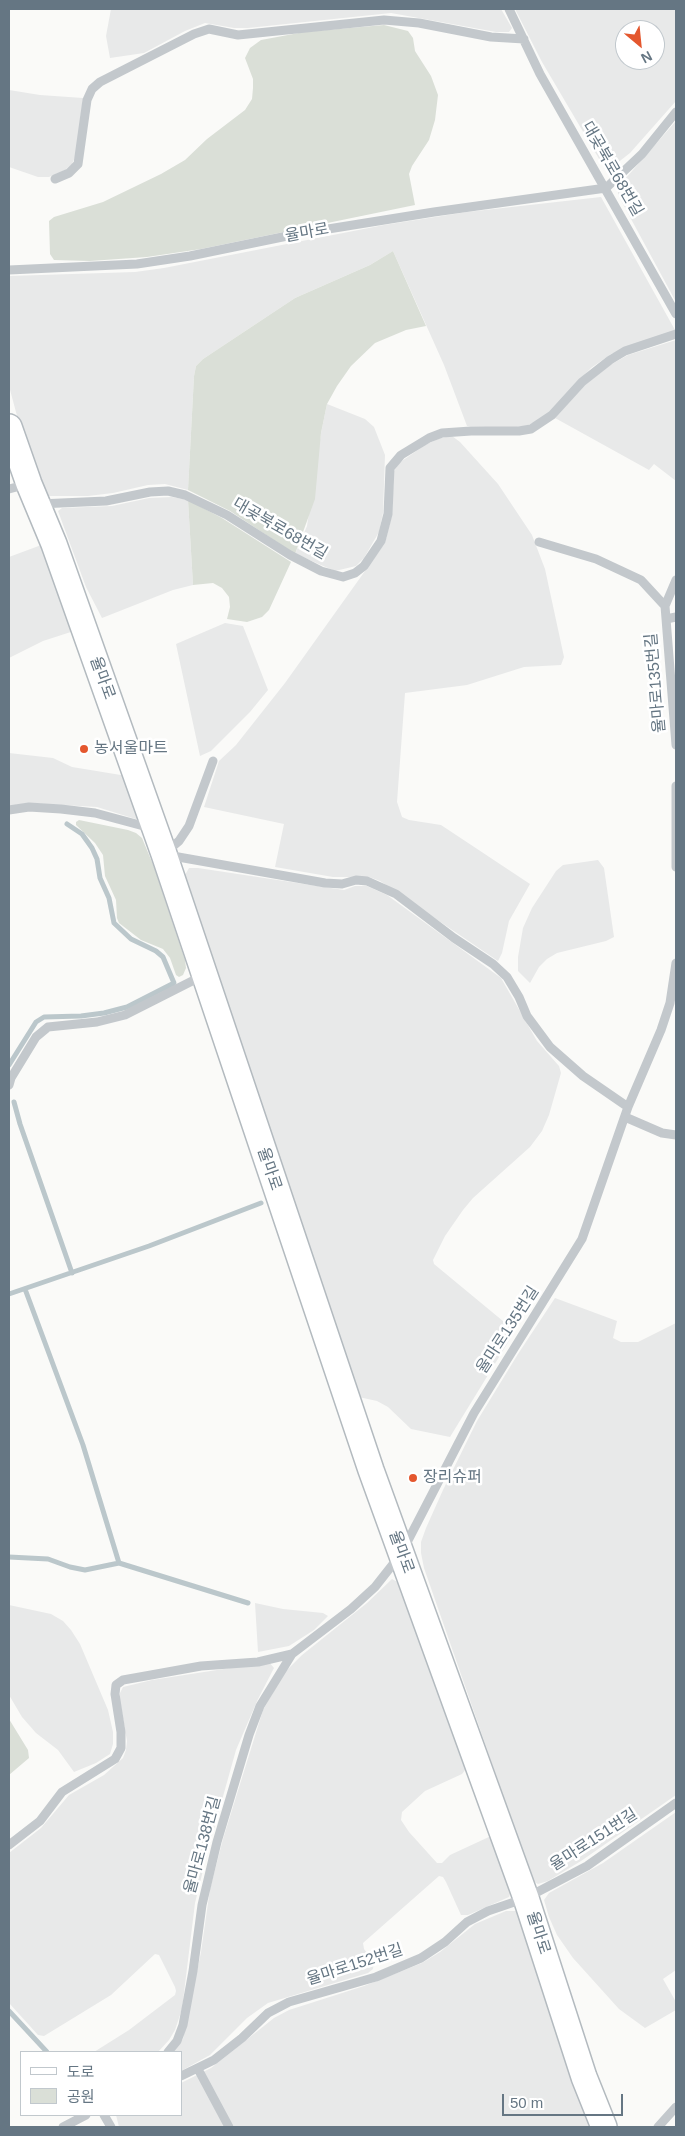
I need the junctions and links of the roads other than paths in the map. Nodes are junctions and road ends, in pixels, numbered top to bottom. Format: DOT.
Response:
graph roads {
  1 [pos="509,9"];
  2 [pos="524,39"];
  3 [pos="676,112"];
  4 [pos="55,179"];
  5 [pos="606,188"];
  6 [pos="9,270"];
  7 [pos="676,314"];
  8 [pos="676,334"];
  9 [pos="9,427"];
  10 [pos="25,492"];
  11 [pos="539,542"];
  12 [pos="676,580"];
  13 [pos="665,606"];
  14 [pos="676,617"];
  15 [pos="666,619"];
  16 [pos="676,745"];
  17 [pos="213,761"];
  18 [pos="676,786"];
  19 [pos="9,810"];
  20 [pos="155,828"];
  21 [pos="164,854"];
  22 [pos="676,867"];
  23 [pos="676,964"];
  24 [pos="204,975"];
  25 [pos="9,1085"];
  26 [pos="628,1107"];
  27 [pos="625,1117"];
  28 [pos="676,1135"];
  29 [pos="401,1554"];
  30 [pos="292,1654"];
  31 [pos="676,1803"];
  32 [pos="9,1845"];
  33 [pos="526,1898"];
  34 [pos="169,2051"];
  35 [pos="198,2069"];
  36 [pos="182,2076"];
  37 [pos="676,2107"];
  38 [pos="84,2116"];
  39 [pos="62,2127"];
  40 [pos="228,2127"];
  41 [pos="604,2127"];
  42 [pos="658,2127"];
  1 -- 2 [label="lane, 대곶북로68번길"];
  2 -- 4 [label="lane"];
  2 -- 5 [label="lane, 대곶북로68번길"];
  3 -- 5 [label="lane"];
  5 -- 6 [label="lane, 율마로"];
  5 -- 7 [label="lane, 대곶북로68번길"];
  8 -- 10 [label="lane, 대곶북로68번길"];
  9 -- 10 [label="street, 율마로"];
  10 -- 20 [label="street, 율마로"];
  11 -- 13 [label="lane"];
  12 -- 13 [label="lane, 율마로135번길"];
  13 -- 15 [label="lane, 율마로135번길"];
  14 -- 15 [label="lane, 율마로135번길"];
  15 -- 16 [label="lane, 율마로135번길"];
  17 -- 21 [label="lane"];
  18 -- 22 [label="lane"];
  19 -- 20 [label="lane"];
  20 -- 21 [label="street, 율마로"];
  21 -- 24 [label="street, 율마로"];
  21 -- 26 [label="lane"];
  23 -- 26 [label="lane, 율마로135번길"];
  24 -- 25 [label="lane"];
  24 -- 29 [label="street, 율마로"];
  26 -- 27 [label="lane, 율마로135번길"];
  27 -- 28 [label="lane"];
  27 -- 29 [label="lane, 율마로135번길"];
  29 -- 30 [label="lane, 율마로138번길"];
  29 -- 33 [label="street, 율마로"];
  30 -- 32 [label="lane, 율마로138번길"];
  30 -- 34 [label="lane, 율마로138번길"];
  31 -- 33 [label="lane, 율마로151번길"];
  33 -- 35 [label="lane, 율마로152번길"];
  33 -- 41 [label="street, 율마로"];
  35 -- 36 [label="lane, 율마로152번길"];
  35 -- 40 [label="lane"];
  37 -- 42 [label="lane"];
  38 -- 39 [label="lane"];
}
